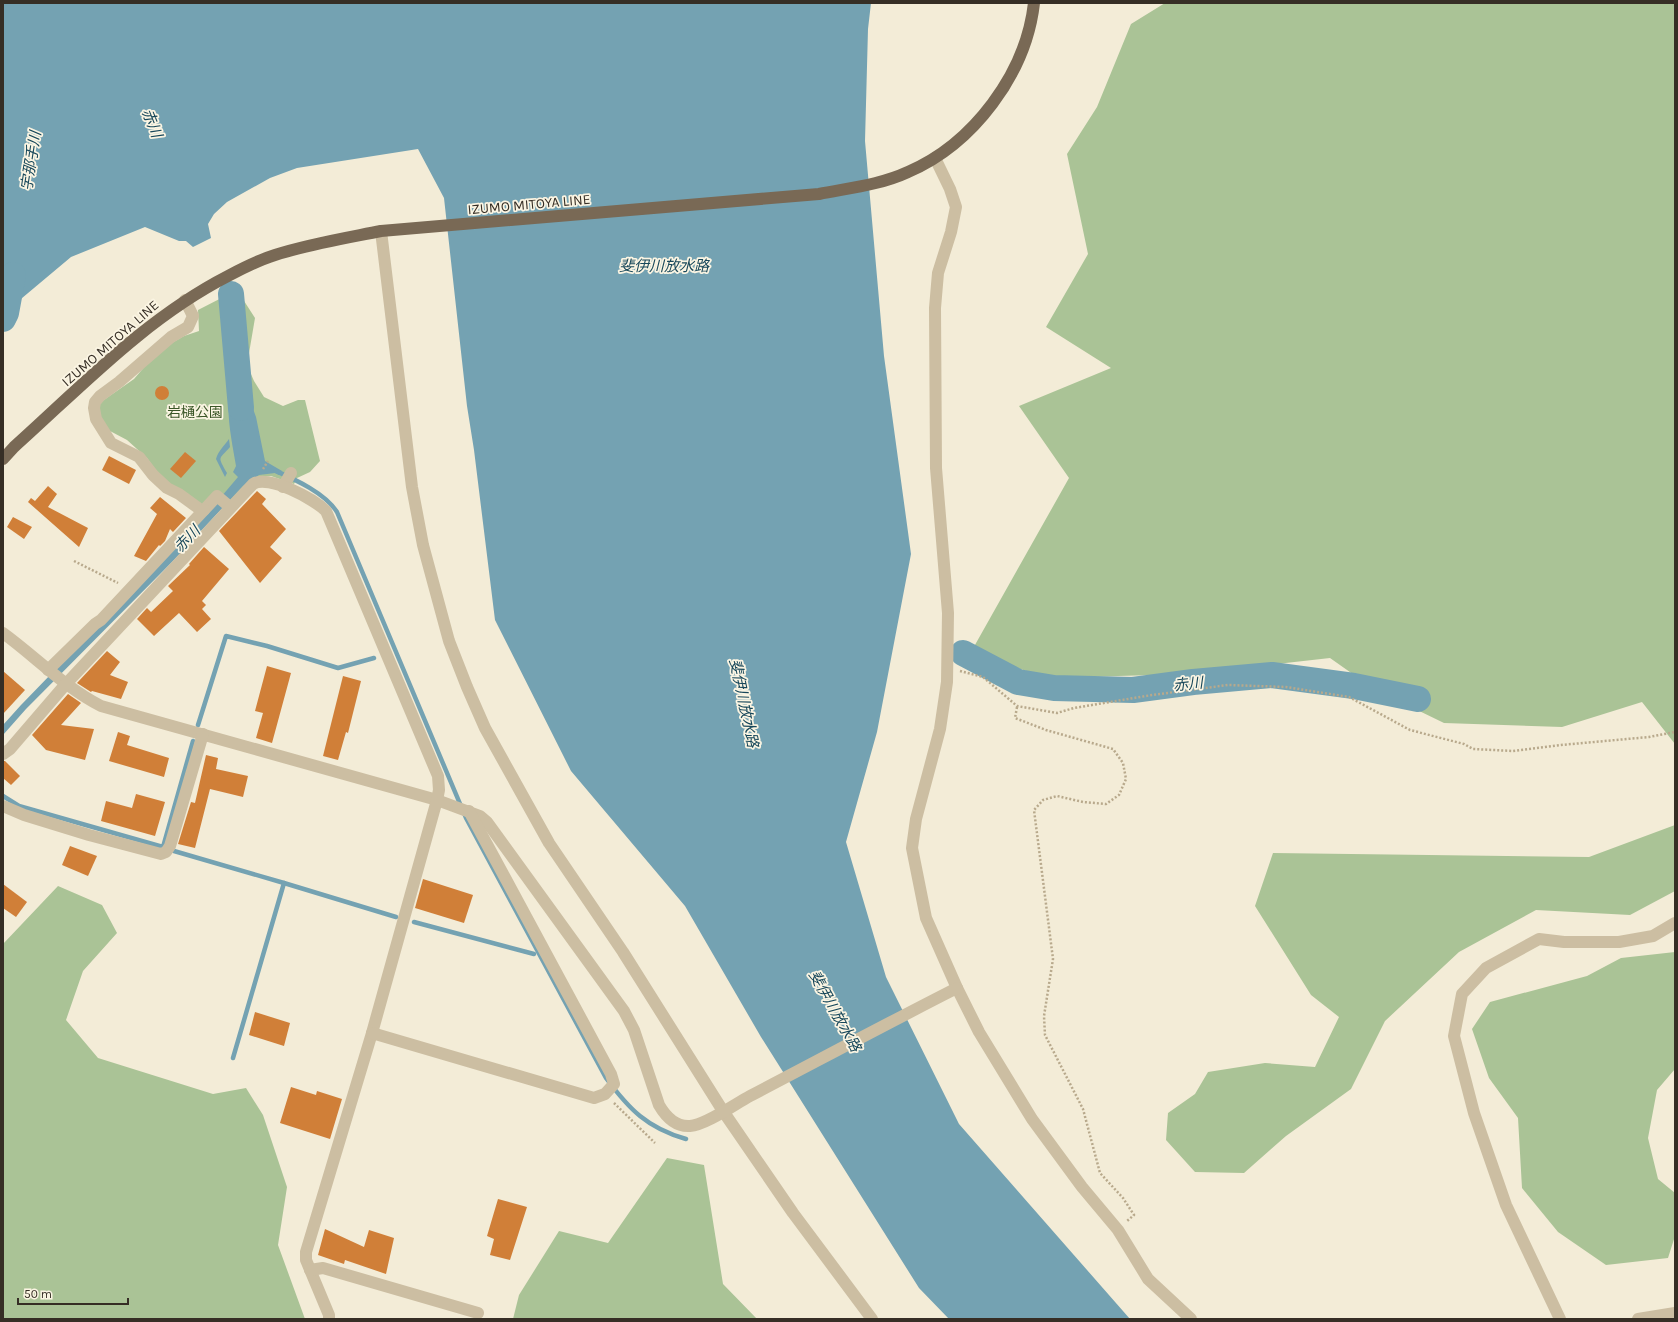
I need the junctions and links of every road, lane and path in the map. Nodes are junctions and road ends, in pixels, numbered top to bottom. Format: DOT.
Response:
graph roads {
  1 [pos="1034,3"];
  2 [pos="935,158"];
  3 [pos="381,231"];
  4 [pos="186,300"];
  5 [pos="3,460"];
  6 [pos="225,503"];
  7 [pos="204,510"];
  8 [pos="74,561"];
  9 [pos="168,562"];
  10 [pos="130,590"];
  11 [pos="3,633"];
  12 [pos="948,668"];
  13 [pos="55,676"];
  14 [pos="1017,706"];
  15 [pos="1675,732"];
  16 [pos="203,734"];
  17 [pos="3,754"];
  18 [pos="437,800"];
  19 [pos="3,806"];
  20 [pos="465,809"];
  21 [pos="1675,923"];
  22 [pos="957,988"];
  23 [pos="372,1033"];
  24 [pos="609,1090"];
  25 [pos="723,1111"];
  26 [pos="655,1143"];
  27 [pos="1118,1230"];
  28 [pos="310,1270"];
  29 [pos="478,1313"];
  30 [pos="1675,1313"];
  31 [pos="329,1319"];
  32 [pos="872,1319"];
  33 [pos="1191,1319"];
  34 [pos="1560,1319"];
  35 [pos="1638,1319"];
  1 -- 2 [label="main road, IZUMO MITOYA LINE"];
  2 -- 3 [label="main road, IZUMO MITOYA LINE"];
  2 -- 12 [label="street"];
  3 -- 4 [label="main road, IZUMO MITOYA LINE"];
  3 -- 25 [label="street"];
  4 -- 5 [label="main road, IZUMO MITOYA LINE"];
  4 -- 7 [label="street"];
  6 -- 7 [label="street"];
  6 -- 9 [label="street"];
  6 -- 18 [label="street"];
  7 -- 9 [label="street"];
  8 -- 10 [label="path"];
  9 -- 10 [label="street"];
  9 -- 13 [label="street"];
  10 -- 13 [label="street"];
  11 -- 13 [label="street"];
  12 -- 14 [label="path"];
  12 -- 22 [label="street"];
  13 -- 16 [label="street"];
  13 -- 17 [label="street"];
  14 -- 15 [label="path"];
  14 -- 27 [label="path"];
  16 -- 18 [label="street"];
  16 -- 19 [label="street"];
  18 -- 20 [label="street"];
  18 -- 23 [label="street"];
  20 -- 24 [label="street"];
  20 -- 25 [label="street"];
  21 -- 34 [label="street"];
  22 -- 25 [label="street"];
  22 -- 27 [label="street"];
  23 -- 24 [label="street"];
  23 -- 28 [label="street"];
  24 -- 26 [label="path"];
  25 -- 32 [label="street"];
  27 -- 33 [label="street"];
  28 -- 29 [label="street"];
  28 -- 31 [label="street"];
  30 -- 35 [label="street"];
}
